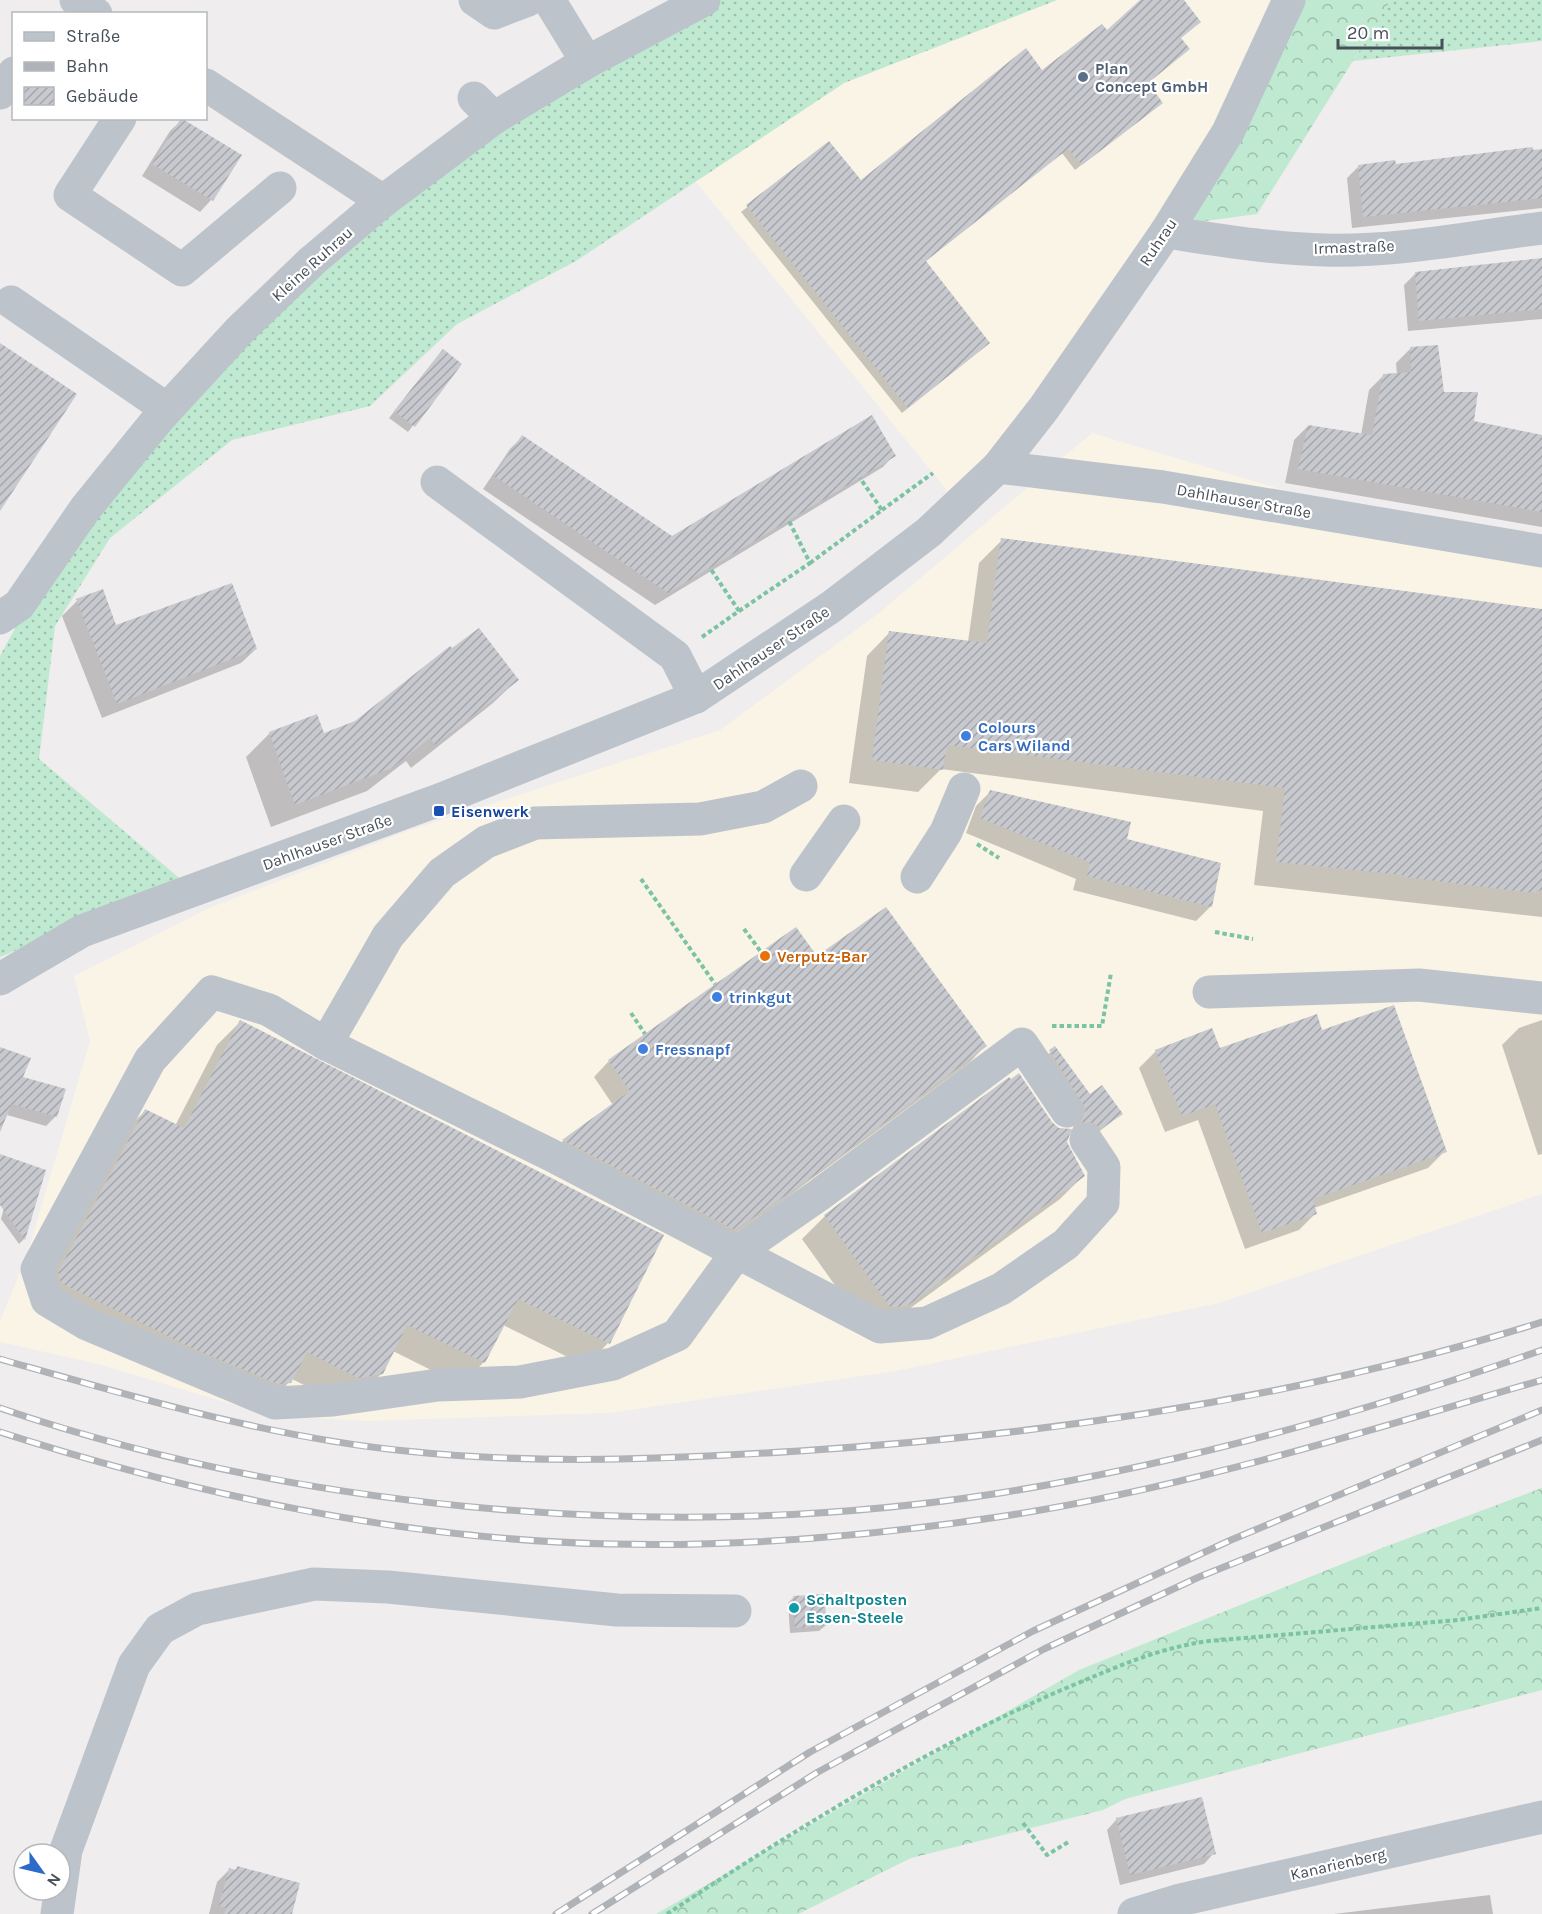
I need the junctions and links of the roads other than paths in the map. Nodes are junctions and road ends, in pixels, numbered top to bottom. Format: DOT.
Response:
graph roads {
  1 [pos="76,0"];
  2 [pos="475,0"];
  3 [pos="528,0"];
  4 [pos="549,0"];
  5 [pos="704,0"];
  6 [pos="1288,0"];
  7 [pos="93,12"];
  8 [pos="587,62"];
  9 [pos="12,76"];
  10 [pos="207,86"];
  11 [pos="0,93"];
  12 [pos="119,120"];
  13 [pos="279,188"];
  14 [pos="383,201"];
  15 [pos="1542,228"];
  16 [pos="1166,231"];
  17 [pos="11,302"];
  18 [pos="167,409"];
  19 [pos="998,467"];
  20 [pos="437,482"];
  21 [pos="1542,551"];
  22 [pos="0,618"];
  23 [pos="696,697"];
  24 [pos="801,786"];
  25 [pos="964,789"];
  26 [pos="844,821"];
  27 [pos="806,874"];
  28 [pos="917,877"];
  29 [pos="0,979"];
  30 [pos="1209,992"];
  31 [pos="1542,998"];
  32 [pos="326,1044"];
  33 [pos="1067,1111"];
  34 [pos="1086,1140"];
  35 [pos="738,1251"];
  36 [pos="735,1611"];
  37 [pos="1542,1816"];
  38 [pos="57,1914"];
  39 [pos="1134,1914"];
  1 -- 7 [label="street"];
  2 -- 3 [label="street"];
  4 -- 8 [label="street"];
  5 -- 8 [label="street, Kleine Ruhrau"];
  6 -- 16 [label="street, Ruhrau"];
  8 -- 14 [label="street, Kleine Ruhrau"];
  9 -- 11 [label="street"];
  10 -- 14 [label="street"];
  12 -- 13 [label="street"];
  14 -- 18 [label="street, Kleine Ruhrau"];
  15 -- 16 [label="street, Irmastraße"];
  16 -- 19 [label="street, Ruhrau"];
  17 -- 18 [label="street"];
  18 -- 22 [label="street, Kleine Ruhrau"];
  19 -- 21 [label="street, Dahlhauser Straße"];
  19 -- 23 [label="street, Dahlhauser Straße"];
  20 -- 23 [label="street"];
  23 -- 29 [label="street, Dahlhauser Straße"];
  24 -- 32 [label="street"];
  25 -- 28 [label="street"];
  26 -- 27 [label="street"];
  30 -- 31 [label="street"];
  32 -- 35 [label="street"];
  32 -- 35 [label="street"];
  33 -- 35 [label="street"];
  34 -- 35 [label="street"];
  36 -- 38 [label="street"];
  37 -- 39 [label="street, Kanarienberg"];
}
